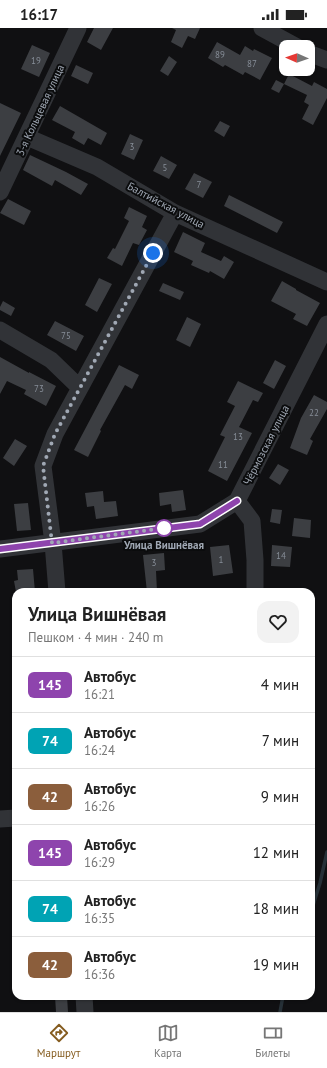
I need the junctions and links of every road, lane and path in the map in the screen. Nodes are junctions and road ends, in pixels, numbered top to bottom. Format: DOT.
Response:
graph roads {
  1 [pos="78,28"];
  2 [pos="262,28"];
  3 [pos="284,40"];
  4 [pos="315,56"];
  5 [pos="327,60"];
  6 [pos="27,137"];
  7 [pos="0,192"];
  8 [pos="175,213"];
  9 [pos="327,282"];
  10 [pos="327,324"];
  11 [pos="0,330"];
  12 [pos="80,388"];
  13 [pos="237,501"];
  14 [pos="52,543"];
  15 [pos="0,549"];
  16 [pos="57,588"];
  17 [pos="255,588"];
  18 [pos="12,818"];
  19 [pos="0,819"];
  20 [pos="84,1000"];
  21 [pos="85,1012"];
  1 -- 6 [label="street, 3-я Кольцевая улица"];
  2 -- 3 [label="street"];
  4 -- 5 [label="street"];
  6 -- 7 [label="street, 3-я Кольцевая улица"];
  6 -- 8 [label="street, Балтийская улица"];
  8 -- 9 [label="street, Балтийская улица"];
  8 -- 12 [label="street"];
  10 -- 13 [label="street, Чёрмозская улица"];
  11 -- 12 [label="street"];
  12 -- 14 [label="street"];
  13 -- 14 [label="street"];
  13 -- 17 [label="street"];
  14 -- 15 [label="street"];
  14 -- 16 [label="street"];
  18 -- 19 [label="street"];
  20 -- 21 [label="street"];
}
